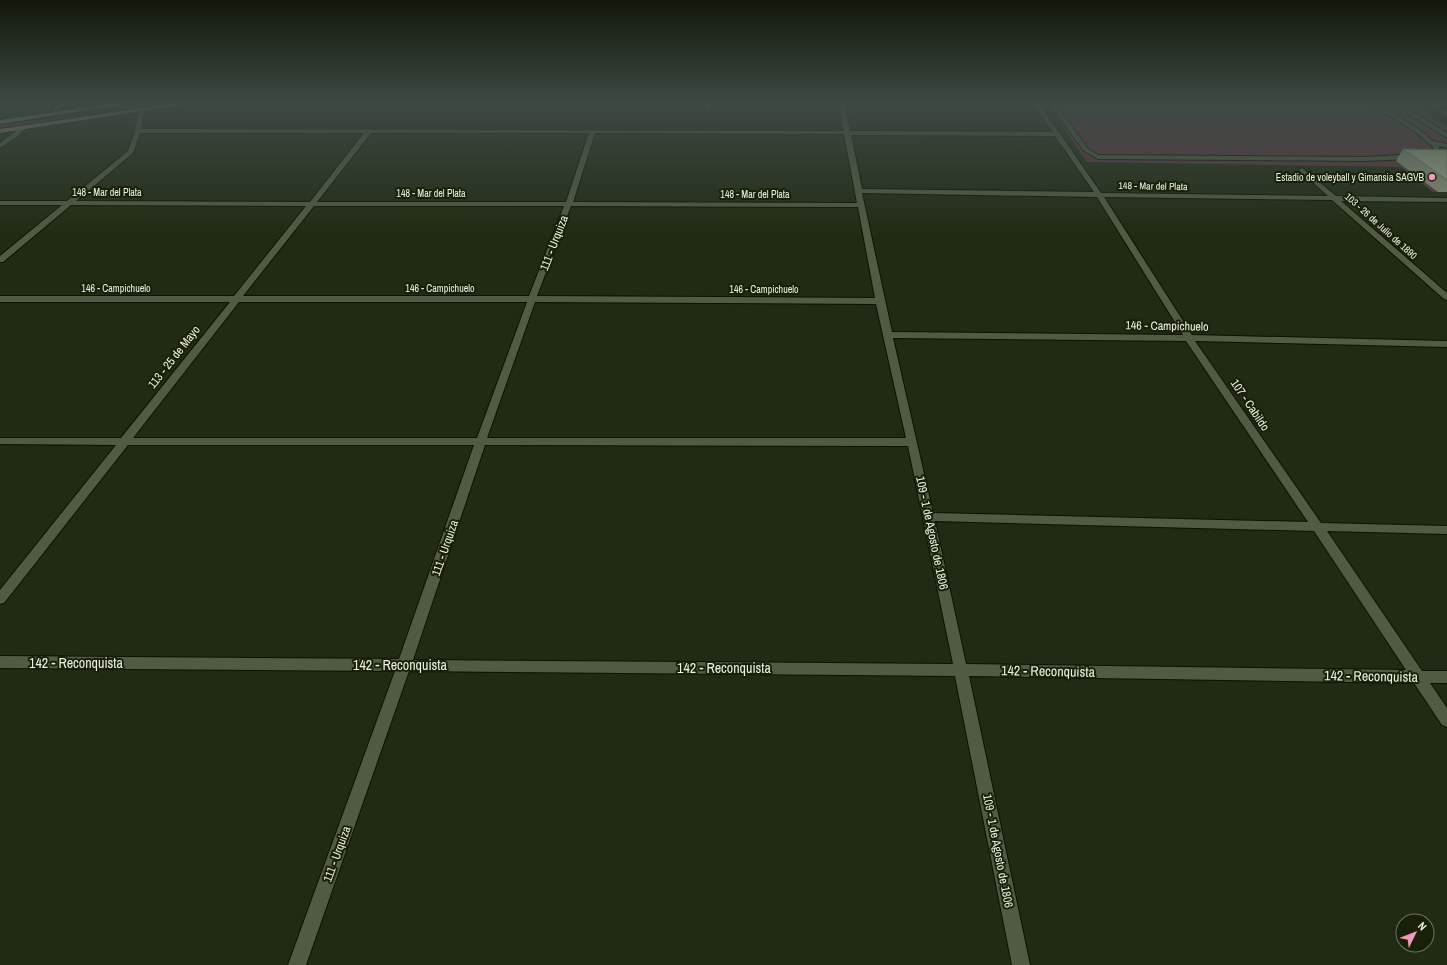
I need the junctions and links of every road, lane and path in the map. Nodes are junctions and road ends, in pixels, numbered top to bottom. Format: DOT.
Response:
graph roads {
  1 [pos="133,147"];
  2 [pos="356,147"];
  3 [pos="588,147"];
  4 [pos="850,147"];
  5 [pos="1066,147"];
  6 [pos="1084,147"];
  7 [pos="1435,147"];
  8 [pos="1302,170"];
  9 [pos="859,191"];
  10 [pos="1099,195"];
  11 [pos="1335,198"];
  12 [pos="1447,200"];
  13 [pos="70,202"];
  14 [pos="313,202"];
  15 [pos="0,203"];
  16 [pos="569,203"];
  17 [pos="861,205"];
  18 [pos="0,260"];
  19 [pos="1447,297"];
  20 [pos="0,299"];
  21 [pos="236,299"];
  22 [pos="532,299"];
  23 [pos="880,301"];
  24 [pos="887,335"];
  25 [pos="1189,338"];
  26 [pos="1447,344"];
  27 [pos="0,441"];
  28 [pos="125,441"];
  29 [pos="481,441"];
  30 [pos="912,442"];
  31 [pos="928,517"];
  32 [pos="1317,526"];
  33 [pos="1447,530"];
  34 [pos="0,599"];
  35 [pos="0,662"];
  36 [pos="404,665"];
  37 [pos="961,670"];
  38 [pos="1418,676"];
  39 [pos="1447,677"];
  40 [pos="1447,720"];
  41 [pos="297,965"];
  42 [pos="1021,965"];
  1 -- 13 [label="street"];
  2 -- 14 [label="street, 113 - 25 de Mayo"];
  3 -- 16 [label="street, 111 - Urquiza"];
  4 -- 9 [label="street, 109 - 1 de Agosto de 1806"];
  5 -- 10 [label="street, 107 - Cabildo"];
  6 -- 7 [label="street"];
  8 -- 11 [label="street, 103 - 26 de Julio de 1890"];
  9 -- 10 [label="street, 148 - Mar del Plata"];
  9 -- 17 [label="street, 109 - 1 de Agosto de 1806"];
  10 -- 11 [label="street, 148 - Mar del Plata"];
  10 -- 25 [label="street, 107 - Cabildo"];
  11 -- 12 [label="street, 148 - Mar del Plata"];
  11 -- 19 [label="street, 103 - 26 de Julio de 1890"];
  13 -- 14 [label="street, 148 - Mar del Plata"];
  13 -- 15 [label="street, 148 - Mar del Plata"];
  13 -- 18 [label="street"];
  14 -- 16 [label="street, 148 - Mar del Plata"];
  14 -- 21 [label="street, 113 - 25 de Mayo"];
  16 -- 17 [label="street, 148 - Mar del Plata"];
  16 -- 22 [label="street, 111 - Urquiza"];
  17 -- 23 [label="street, 109 - 1 de Agosto de 1806"];
  20 -- 21 [label="street, 146 - Campichuelo"];
  21 -- 22 [label="street, 146 - Campichuelo"];
  21 -- 28 [label="street, 113 - 25 de Mayo"];
  22 -- 23 [label="street, 146 - Campichuelo"];
  22 -- 29 [label="street, 111 - Urquiza"];
  23 -- 24 [label="street, 109 - 1 de Agosto de 1806"];
  24 -- 25 [label="street, 146 - Campichuelo"];
  24 -- 30 [label="street, 109 - 1 de Agosto de 1806"];
  25 -- 26 [label="street, 146 - Campichuelo"];
  25 -- 32 [label="street, 107 - Cabildo"];
  27 -- 28 [label="street"];
  28 -- 29 [label="street"];
  28 -- 34 [label="street, 113 - 25 de Mayo"];
  29 -- 30 [label="street"];
  29 -- 36 [label="street, 111 - Urquiza"];
  30 -- 31 [label="street, 109 - 1 de Agosto de 1806"];
  31 -- 32 [label="street"];
  31 -- 37 [label="street, 109 - 1 de Agosto de 1806"];
  32 -- 33 [label="street"];
  32 -- 38 [label="street, 107 - Cabildo"];
  35 -- 36 [label="street, 142 - Reconquista"];
  36 -- 37 [label="street, 142 - Reconquista"];
  36 -- 41 [label="street, 111 - Urquiza"];
  37 -- 38 [label="street, 142 - Reconquista"];
  37 -- 42 [label="street, 109 - 1 de Agosto de 1806"];
  38 -- 39 [label="street, 142 - Reconquista"];
  38 -- 40 [label="street, 107 - Cabildo"];
}
